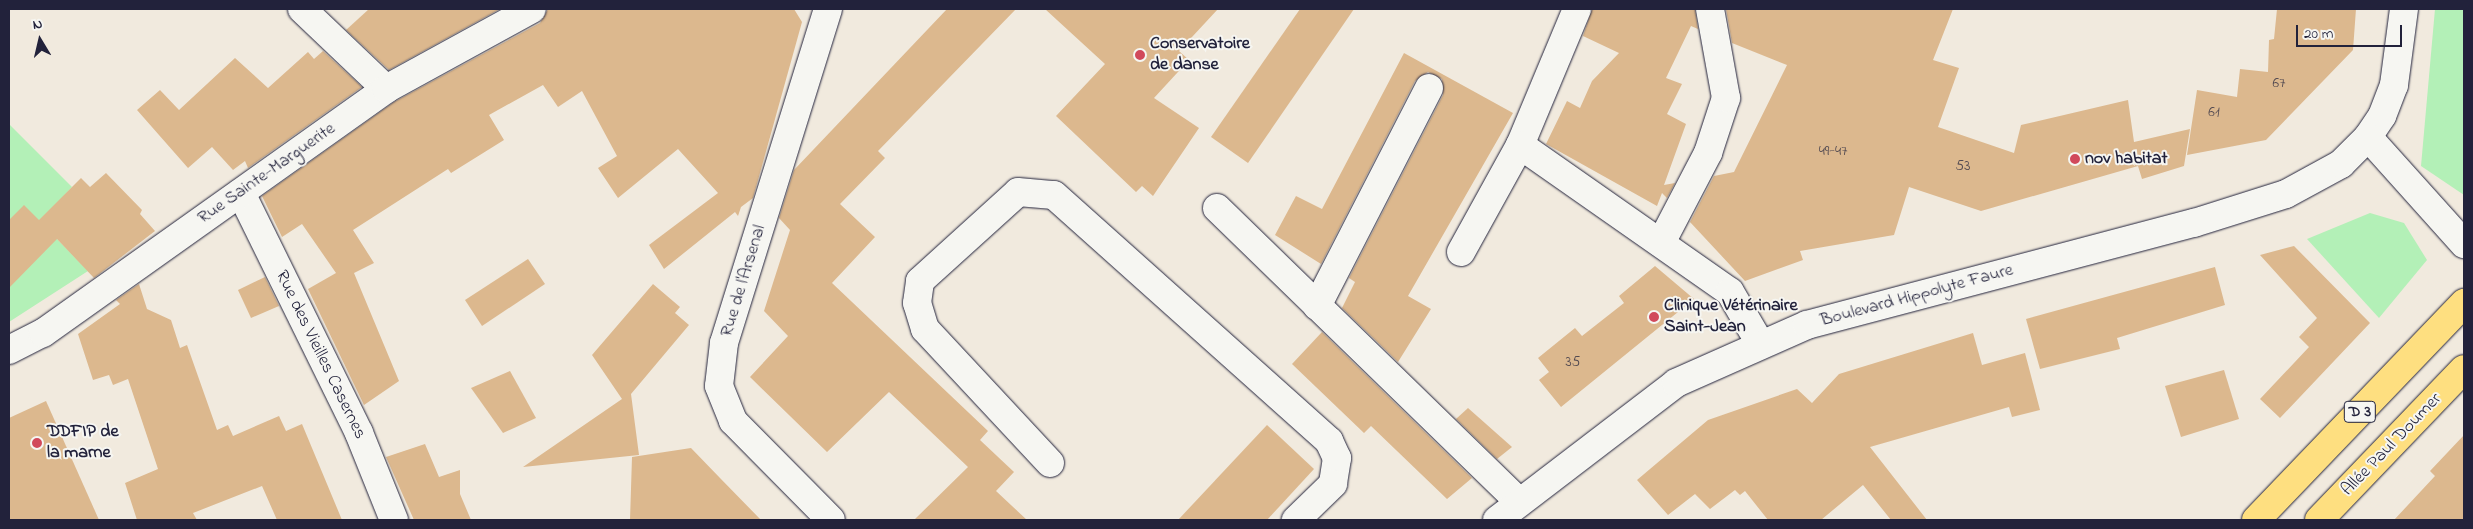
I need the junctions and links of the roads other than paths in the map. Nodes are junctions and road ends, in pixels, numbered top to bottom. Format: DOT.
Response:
graph roads {
  1 [pos="302,9"];
  2 [pos="532,9"];
  3 [pos="828,9"];
  4 [pos="1577,9"];
  5 [pos="1710,9"];
  6 [pos="2404,9"];
  7 [pos="1430,88"];
  8 [pos="386,89"];
  9 [pos="2368,137"];
  10 [pos="1520,145"];
  11 [pos="241,193"];
  12 [pos="1216,208"];
  13 [pos="1661,243"];
  14 [pos="2464,244"];
  15 [pos="1461,252"];
  16 [pos="2464,303"];
  17 [pos="1317,306"];
  18 [pos="1762,345"];
  19 [pos="9,350"];
  20 [pos="2464,369"];
  21 [pos="1050,463"];
  22 [pos="1519,502"];
  23 [pos="394,520"];
  24 [pos="831,520"];
  25 [pos="1296,520"];
  26 [pos="1497,520"];
  27 [pos="2256,520"];
  28 [pos="2319,520"];
  1 -- 8 [label="street"];
  2 -- 8 [label="street, Rue Sainte-Marguerite"];
  3 -- 24 [label="street, Rue de l'Arsenal"];
  4 -- 10 [label="street"];
  5 -- 13 [label="street"];
  6 -- 9 [label="street, Boulevard Hippolyte Faure"];
  7 -- 17 [label="street"];
  8 -- 11 [label="street, Rue Sainte-Marguerite"];
  9 -- 14 [label="street"];
  9 -- 18 [label="street, Boulevard Hippolyte Faure"];
  10 -- 13 [label="street"];
  10 -- 15 [label="street"];
  11 -- 19 [label="street, Rue Sainte-Marguerite"];
  11 -- 23 [label="street, Rue des Vieilles Casernes"];
  12 -- 17 [label="street"];
  13 -- 18 [label="street"];
  16 -- 27 [label="main road, D 3"];
  17 -- 22 [label="street"];
  18 -- 22 [label="street, Boulevard Hippolyte Faure"];
  20 -- 28 [label="main road, Allée Paul Doumer / D 3"];
  21 -- 25 [label="street"];
  22 -- 26 [label="street, Boulevard Hippolyte Faure"];
}
